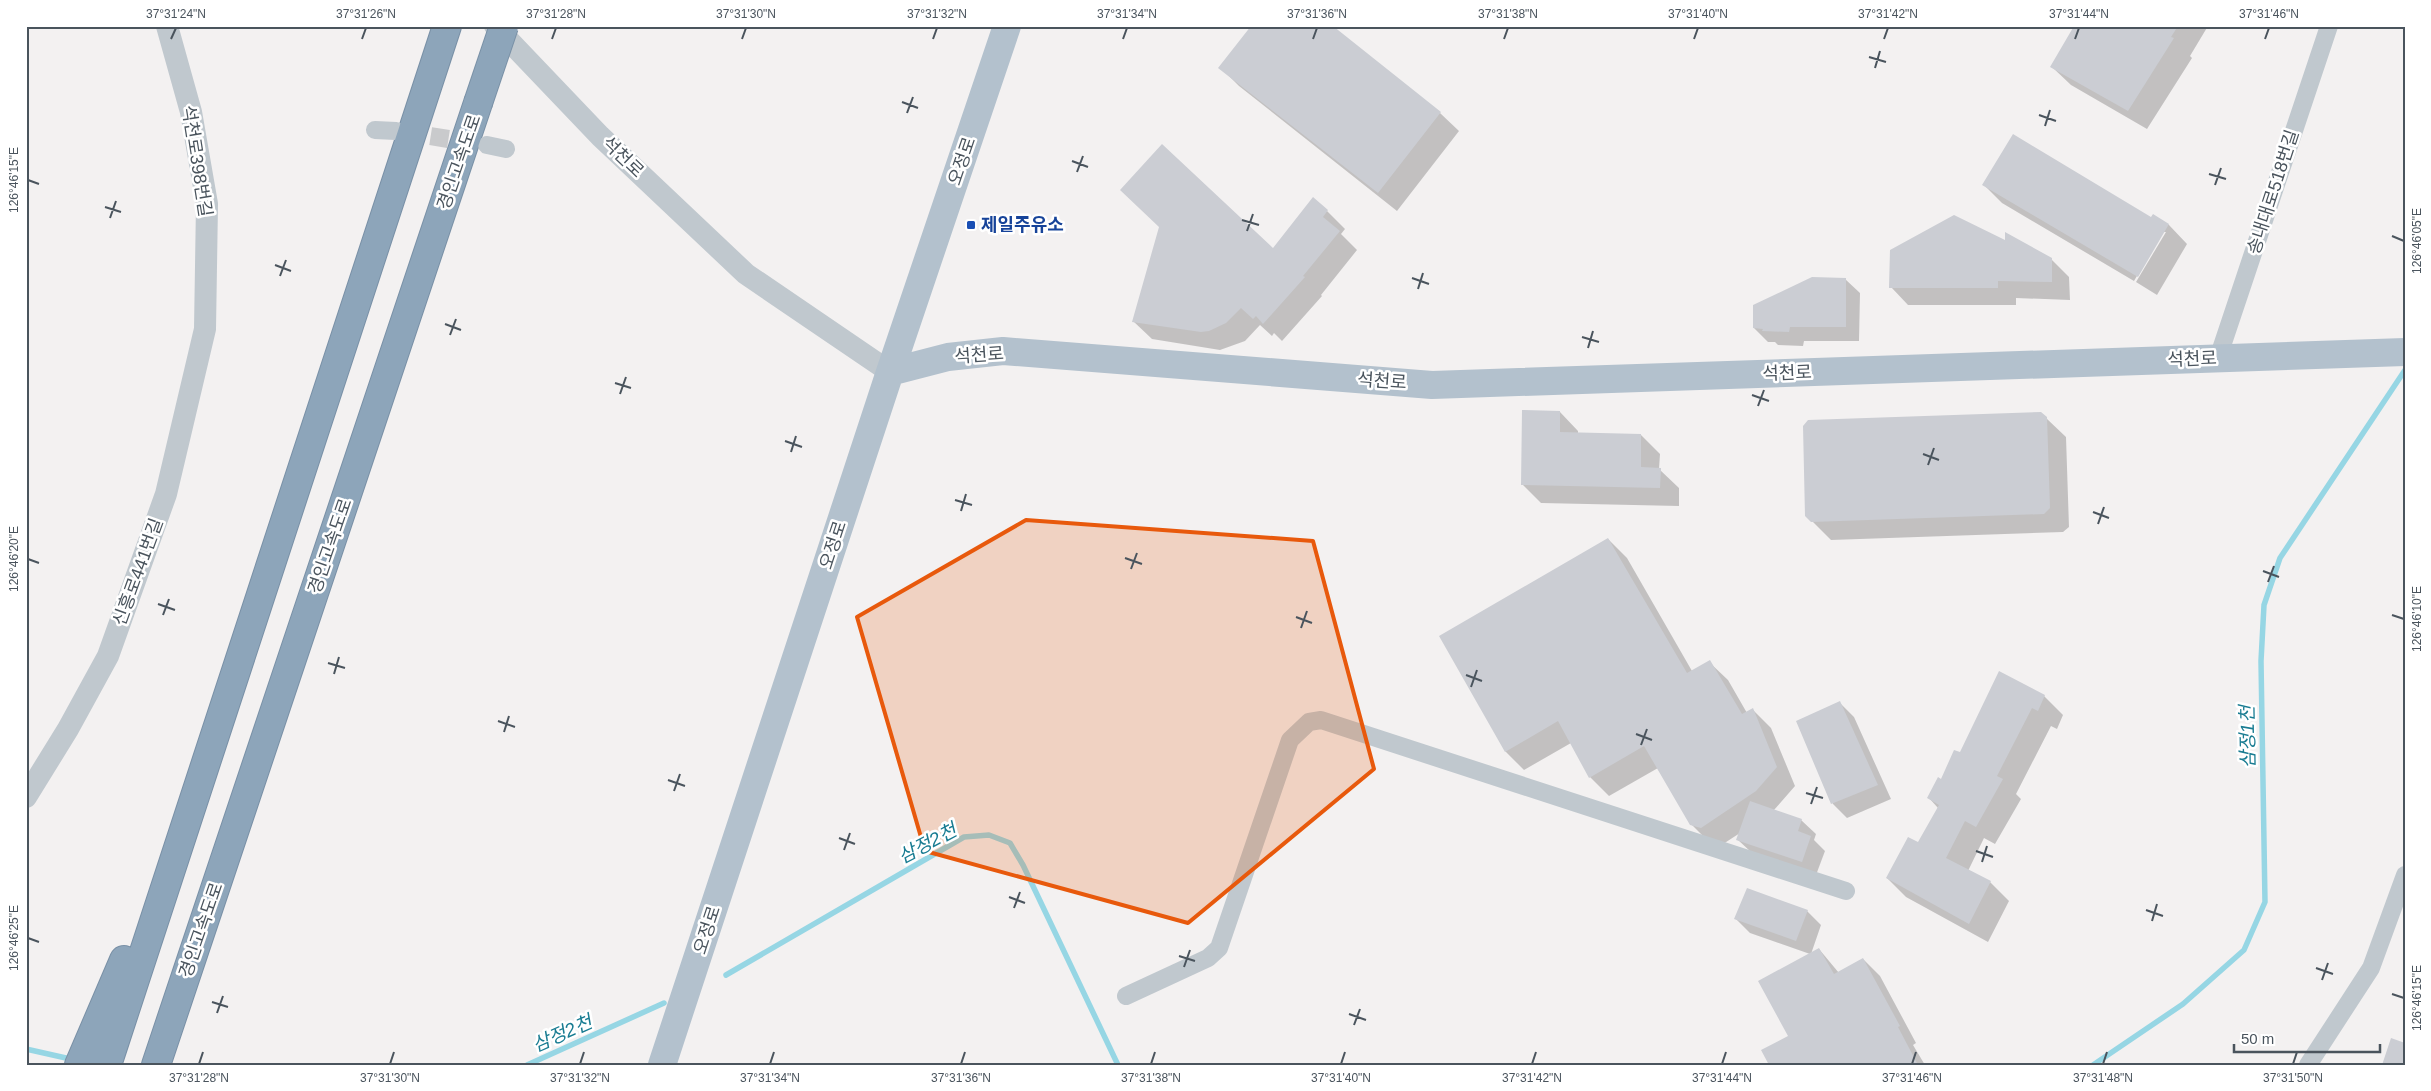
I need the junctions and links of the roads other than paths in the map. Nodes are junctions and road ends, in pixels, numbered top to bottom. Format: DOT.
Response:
graph roads {
  1 [pos="167,26"];
  2 [pos="447,26"];
  3 [pos="495,26"];
  4 [pos="504,26"];
  5 [pos="1007,26"];
  6 [pos="2329,26"];
  7 [pos="375,130"];
  8 [pos="396,131"];
  9 [pos="487,145"];
  10 [pos="506,149"];
  11 [pos="205,329"];
  12 [pos="2405,352"];
  13 [pos="2218,358"];
  14 [pos="890,372"];
  15 [pos="26,797"];
  16 [pos="191,805"];
  17 [pos="2405,875"];
  18 [pos="1846,891"];
  19 [pos="1126,996"];
  20 [pos="79,1065"];
  21 [pos="107,1065"];
  22 [pos="156,1065"];
  23 [pos="662,1065"];
  24 [pos="2308,1065"];
  1 -- 11 [label="street, 석천로398번길"];
  2 -- 16 [label="highway"];
  3 -- 14 [label="street, 석천로"];
  4 -- 22 [label="highway, 경인고속도로, bridge"];
  5 -- 14 [label="main road, 오정로"];
  6 -- 13 [label="street, 송내대로518번길"];
  7 -- 8 [label="street"];
  9 -- 10 [label="street"];
  11 -- 15 [label="street, 신흥로441번길"];
  12 -- 13 [label="main road, 석천로"];
  13 -- 14 [label="main road, 석천로"];
  14 -- 23 [label="main road, 오정로"];
  16 -- 20 [label="highway"];
  16 -- 21 [label="highway"];
  17 -- 24 [label="street"];
  18 -- 19 [label="street"];
}
